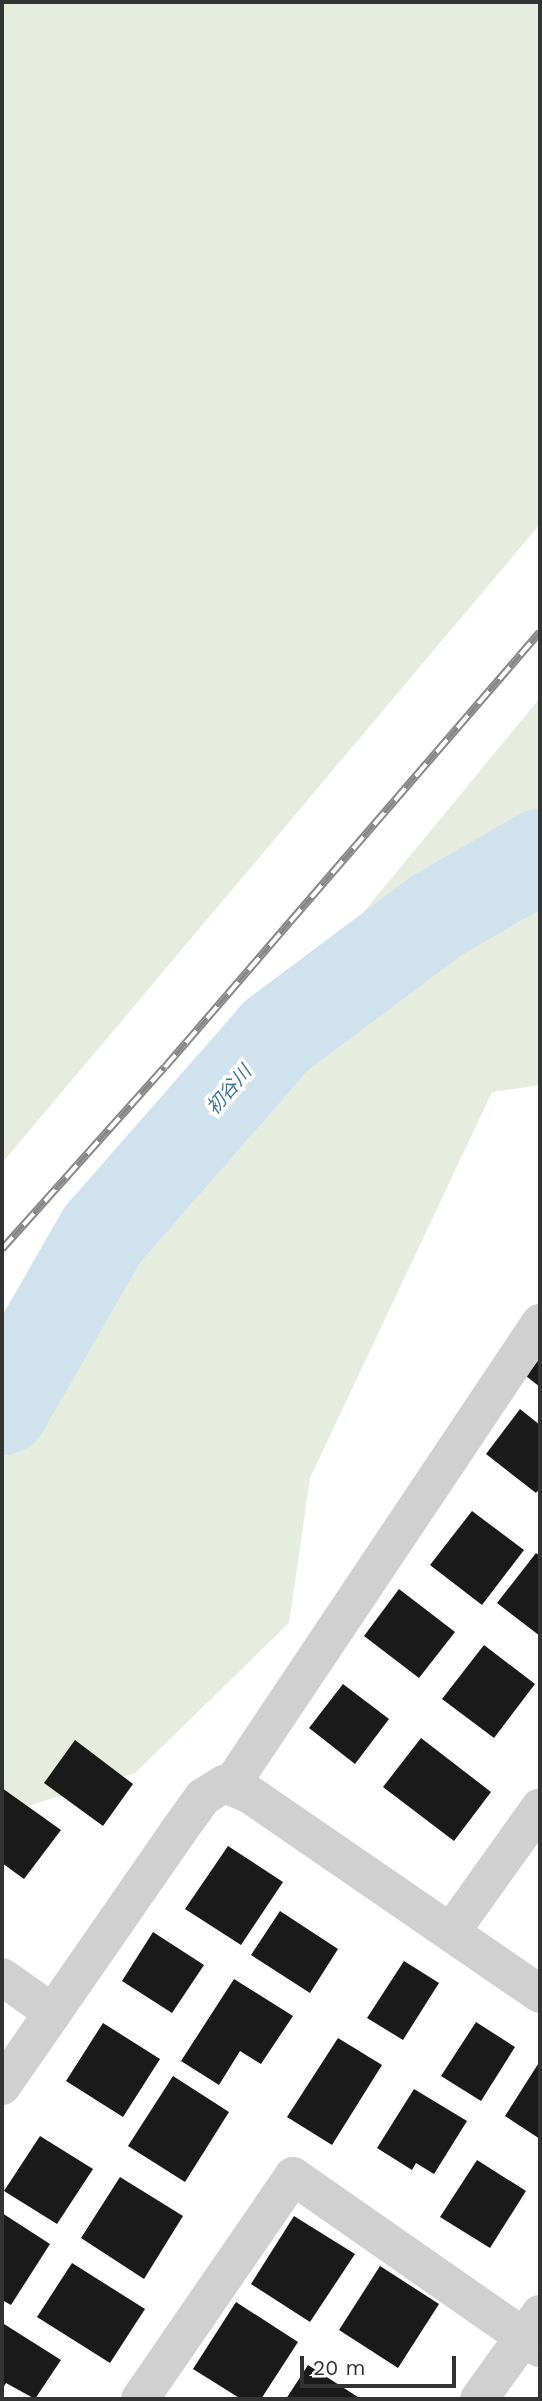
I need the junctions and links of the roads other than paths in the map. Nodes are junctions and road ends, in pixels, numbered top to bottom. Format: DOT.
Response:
graph roads {
  1 [pos="540,1323"];
  2 [pos="231,1785"];
  3 [pos="540,1807"];
  4 [pos="451,1932"];
  5 [pos="2,1977"];
  6 [pos="540,1994"];
  7 [pos="53,2012"];
  8 [pos="2,2086"];
  9 [pos="535,2333"];
  10 [pos="140,2399"];
  11 [pos="479,2399"];
  1 -- 2 [label="street"];
  2 -- 4 [label="street"];
  2 -- 7 [label="street"];
  3 -- 4 [label="street"];
  4 -- 6 [label="street"];
  5 -- 7 [label="street"];
  7 -- 8 [label="street"];
  9 -- 10 [label="street"];
  9 -- 11 [label="street"];
}
